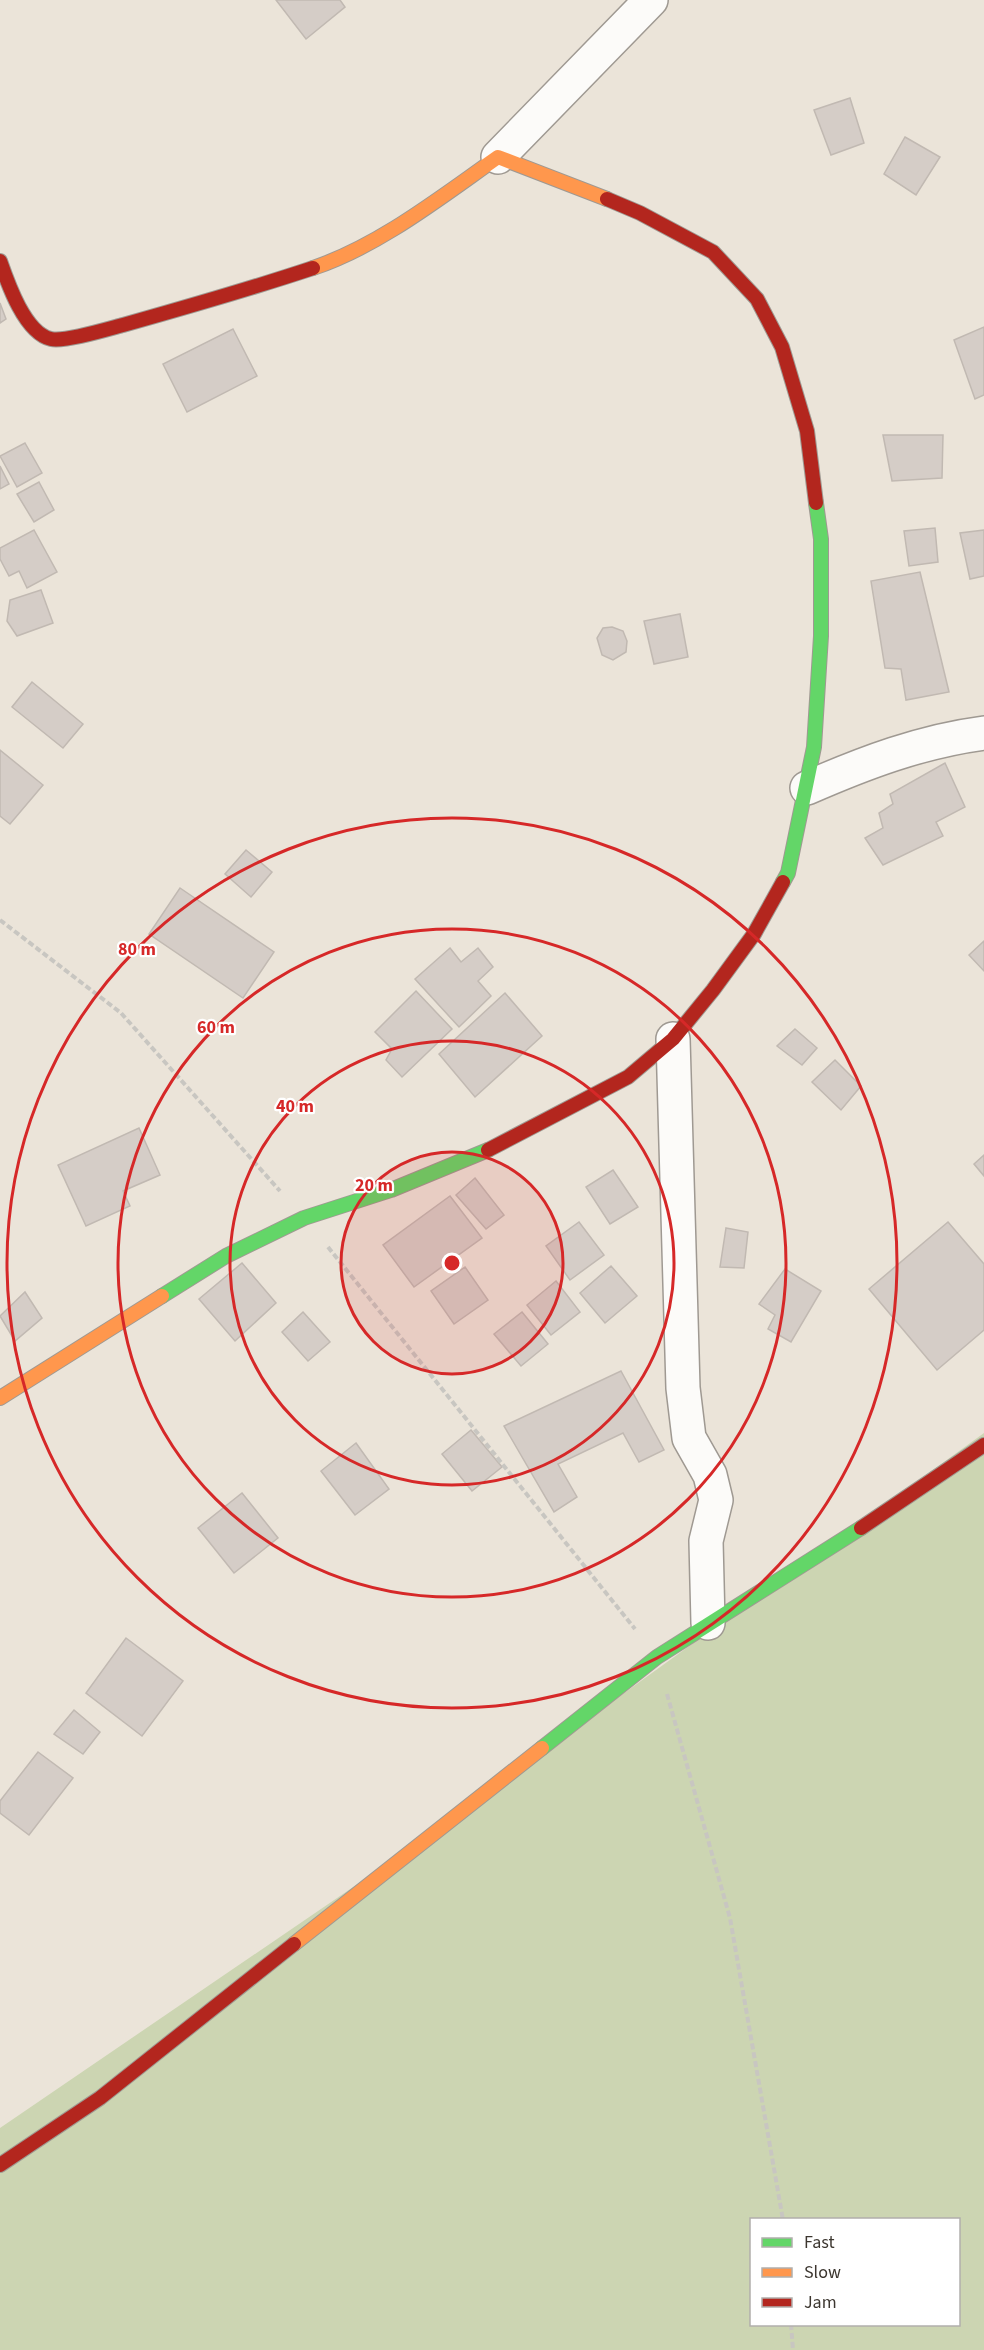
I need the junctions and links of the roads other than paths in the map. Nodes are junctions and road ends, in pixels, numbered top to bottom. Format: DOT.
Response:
graph roads {
  1 [pos="651,0"];
  2 [pos="498,157"];
  3 [pos="0,261"];
  4 [pos="984,733"];
  5 [pos="807,788"];
  6 [pos="673,1039"];
  7 [pos="0,1398"];
  8 [pos="984,1445"];
  9 [pos="708,1623"];
  10 [pos="0,2165"];
  1 -- 2 [label="street"];
  2 -- 3 [label="street"];
  2 -- 5 [label="street"];
  4 -- 5 [label="street"];
  5 -- 6 [label="street"];
  6 -- 7 [label="street"];
  6 -- 9 [label="street"];
  8 -- 9 [label="street"];
  9 -- 10 [label="street"];
}
